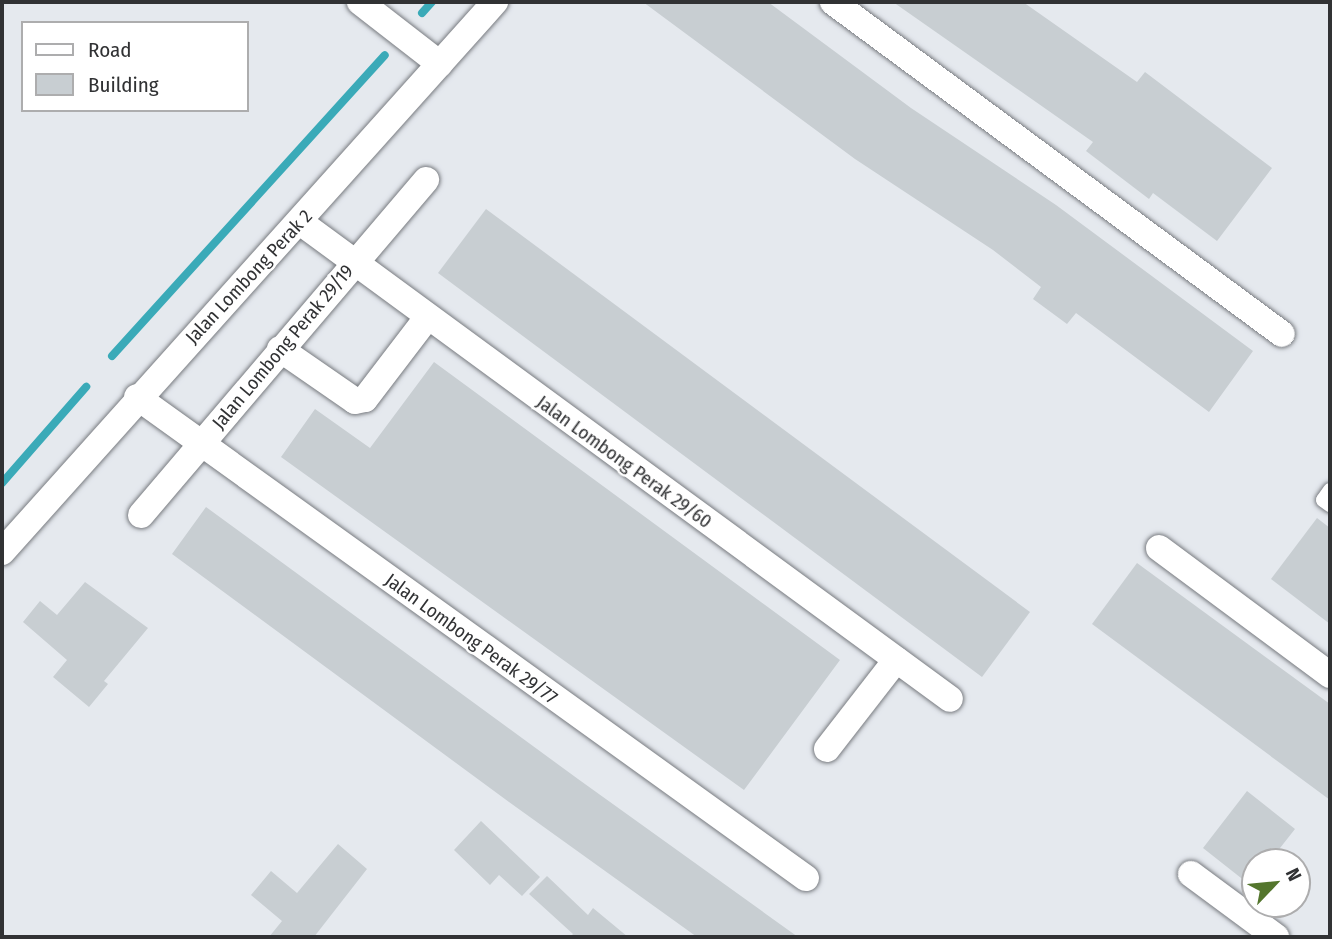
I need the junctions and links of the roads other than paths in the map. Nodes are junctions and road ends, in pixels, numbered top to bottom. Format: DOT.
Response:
graph roads {
  1 [pos="360,2"];
  2 [pos="495,2"];
  3 [pos="833,2"];
  4 [pos="440,64"];
  5 [pos="426,180"];
  6 [pos="300,222"];
  7 [pos="353,264"];
  8 [pos="427,318"];
  9 [pos="1282,334"];
  10 [pos="280,349"];
  11 [pos="137,397"];
  12 [pos="201,443"];
  13 [pos="1330,490"];
  14 [pos="1330,505"];
  15 [pos="141,515"];
  16 [pos="1159,548"];
  17 [pos="2,552"];
  18 [pos="897,660"];
  19 [pos="1330,675"];
  20 [pos="950,699"];
  21 [pos="827,749"];
  22 [pos="1191,874"];
  23 [pos="806,878"];
  24 [pos="1276,937"];
  1 -- 4 [label="street"];
  2 -- 4 [label="street, Jalan Lombong Perak 2"];
  3 -- 9 [label="street"];
  4 -- 6 [label="street, Jalan Lombong Perak 2"];
  5 -- 7 [label="street, Jalan Lombong Perak 29/19"];
  6 -- 7 [label="street, Jalan Lombong Perak 29/60"];
  6 -- 11 [label="street, Jalan Lombong Perak 2"];
  7 -- 8 [label="street, Jalan Lombong Perak 29/60"];
  7 -- 10 [label="street, Jalan Lombong Perak 29/19"];
  8 -- 10 [label="street"];
  8 -- 18 [label="street, Jalan Lombong Perak 29/60"];
  10 -- 12 [label="street, Jalan Lombong Perak 29/19"];
  11 -- 12 [label="street, Jalan Lombong Perak 29/77"];
  11 -- 17 [label="street, Jalan Lombong Perak 2"];
  12 -- 15 [label="street, Jalan Lombong Perak 29/19"];
  12 -- 23 [label="street, Jalan Lombong Perak 29/77"];
  13 -- 14 [label="lane"];
  16 -- 19 [label="street"];
  18 -- 20 [label="street, Jalan Lombong Perak 29/60"];
  18 -- 21 [label="street"];
  22 -- 24 [label="street"];
}
